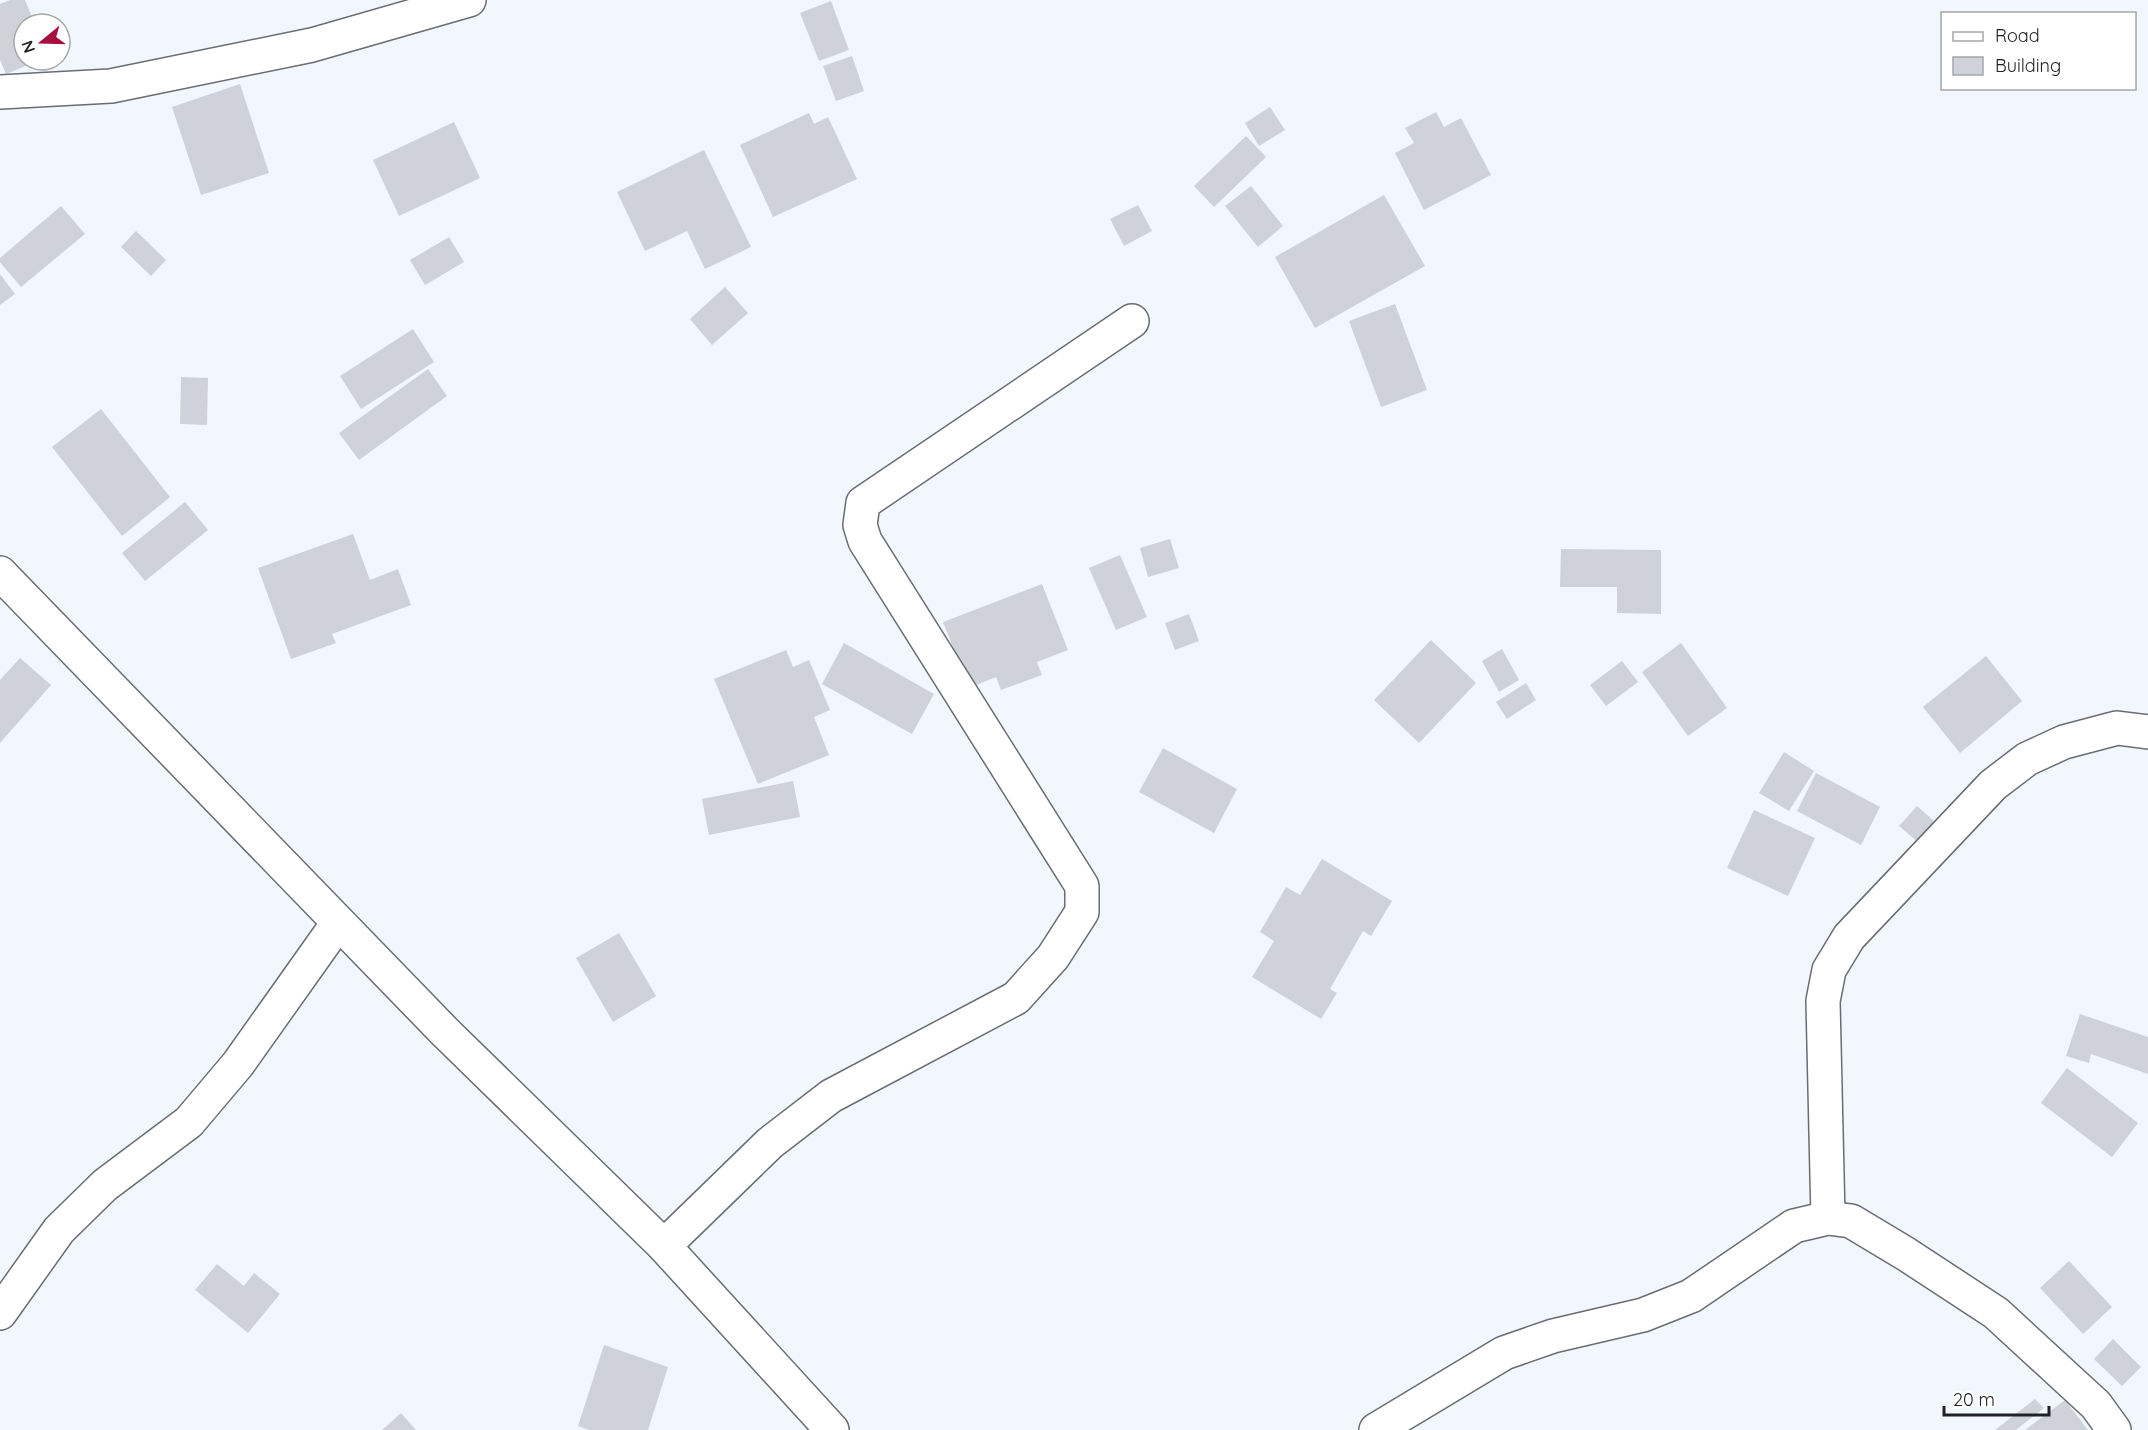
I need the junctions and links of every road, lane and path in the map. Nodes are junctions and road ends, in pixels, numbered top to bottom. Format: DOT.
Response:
graph roads {
  1 [pos="469,0"];
  2 [pos="0,92"];
  3 [pos="1132,321"];
  4 [pos="0,573"];
  5 [pos="2148,732"];
  6 [pos="338,922"];
  7 [pos="1828,1218"];
  8 [pos="664,1246"];
  9 [pos="0,1313"];
  10 [pos="832,1430"];
  11 [pos="1376,1430"];
  12 [pos="2114,1430"];
  1 -- 2 [label="street"];
  3 -- 8 [label="street"];
  4 -- 6 [label="street"];
  5 -- 7 [label="street"];
  6 -- 8 [label="street"];
  6 -- 9 [label="street"];
  7 -- 11 [label="street"];
  7 -- 12 [label="street"];
  8 -- 10 [label="street"];
}
